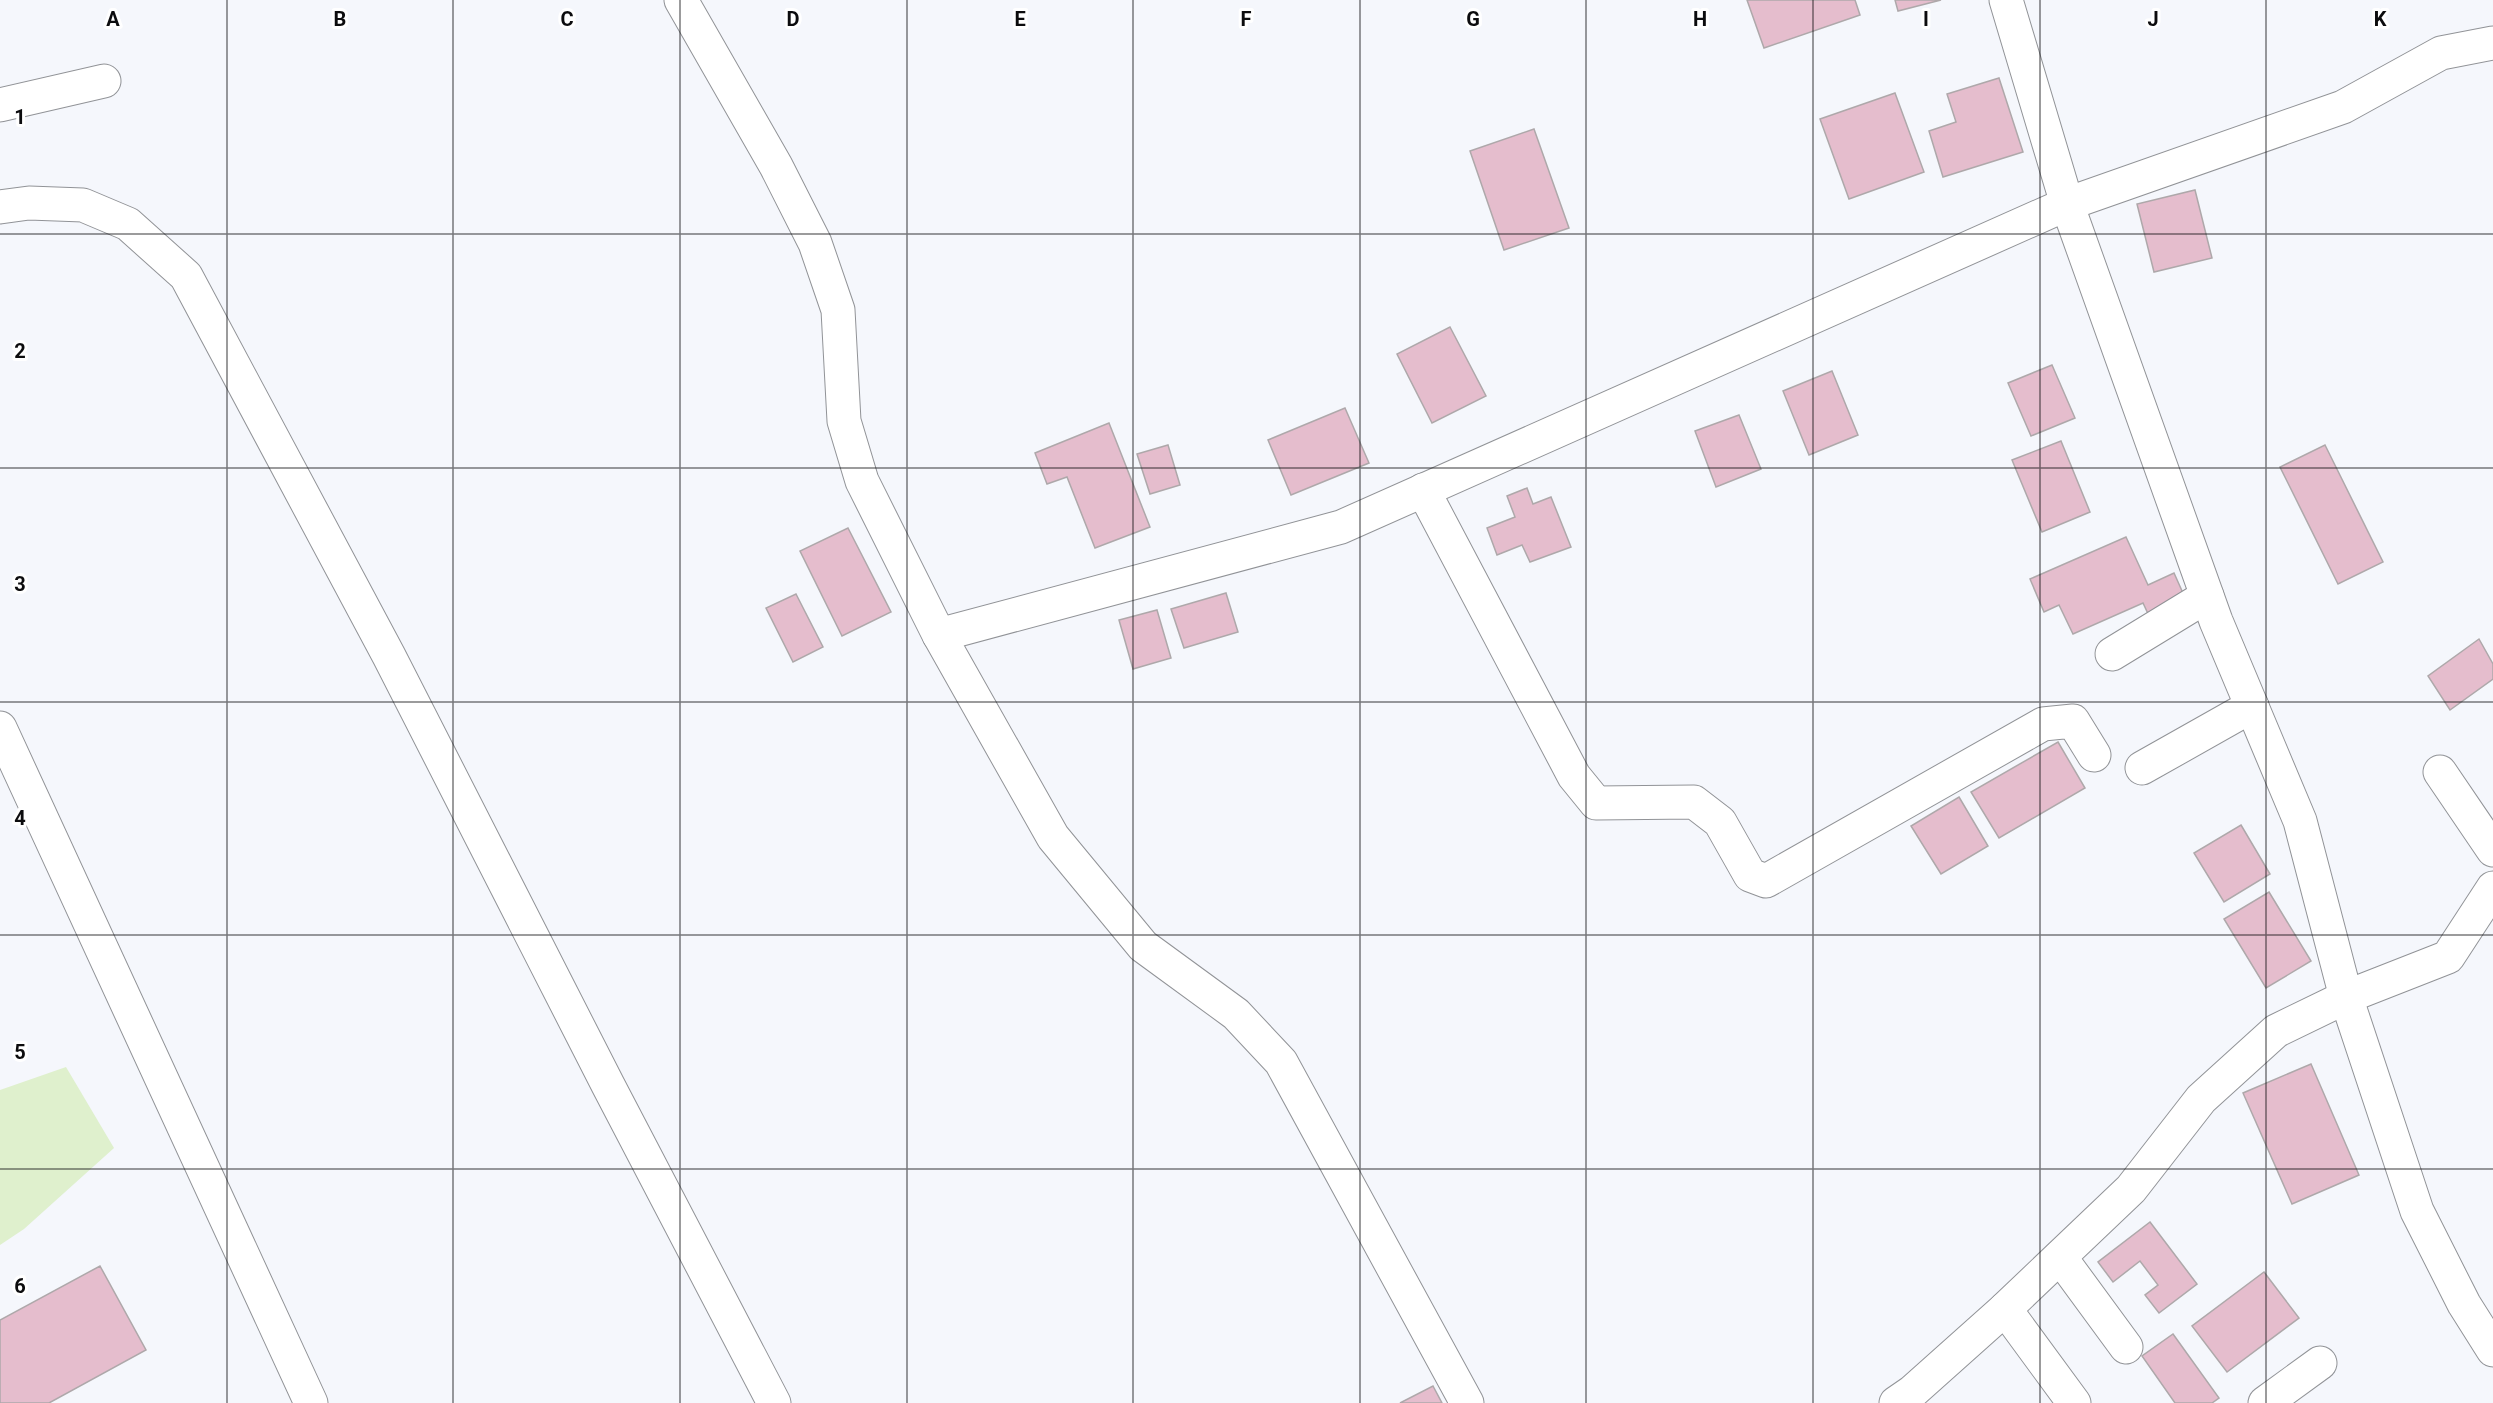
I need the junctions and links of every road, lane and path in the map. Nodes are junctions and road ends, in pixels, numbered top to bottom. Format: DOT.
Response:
graph roads {
  1 [pos="681,0"];
  2 [pos="2006,0"];
  3 [pos="2493,43"];
  4 [pos="104,81"];
  5 [pos="0,105"];
  6 [pos="2067,204"];
  7 [pos="0,207"];
  8 [pos="1423,490"];
  9 [pos="2207,596"];
  10 [pos="939,635"];
  11 [pos="2112,654"];
  12 [pos="2252,706"];
  13 [pos="0,728"];
  14 [pos="2094,755"];
  15 [pos="2142,768"];
  16 [pos="2440,772"];
  17 [pos="2493,850"];
  18 [pos="2493,888"];
  19 [pos="2346,997"];
  20 [pos="2060,1257"];
  21 [pos="2005,1309"];
  22 [pos="2126,1347"];
  23 [pos="2493,1350"];
  24 [pos="2320,1363"];
  25 [pos="311,1403"];
  26 [pos="774,1403"];
  27 [pos="1467,1403"];
  28 [pos="1896,1403"];
  29 [pos="2074,1403"];
  30 [pos="2265,1403"];
  1 -- 10 [label="street"];
  2 -- 6 [label="street"];
  3 -- 6 [label="street"];
  4 -- 5 [label="street"];
  6 -- 8 [label="street"];
  6 -- 9 [label="street"];
  7 -- 26 [label="street"];
  8 -- 10 [label="street"];
  8 -- 14 [label="street"];
  9 -- 11 [label="street"];
  9 -- 12 [label="street"];
  10 -- 27 [label="street"];
  12 -- 15 [label="street"];
  12 -- 19 [label="street"];
  13 -- 25 [label="street"];
  16 -- 17 [label="street"];
  18 -- 19 [label="street"];
  19 -- 20 [label="street"];
  19 -- 23 [label="street"];
  20 -- 21 [label="street"];
  20 -- 22 [label="street"];
  21 -- 28 [label="street"];
  21 -- 29 [label="street"];
  24 -- 30 [label="street"];
}
